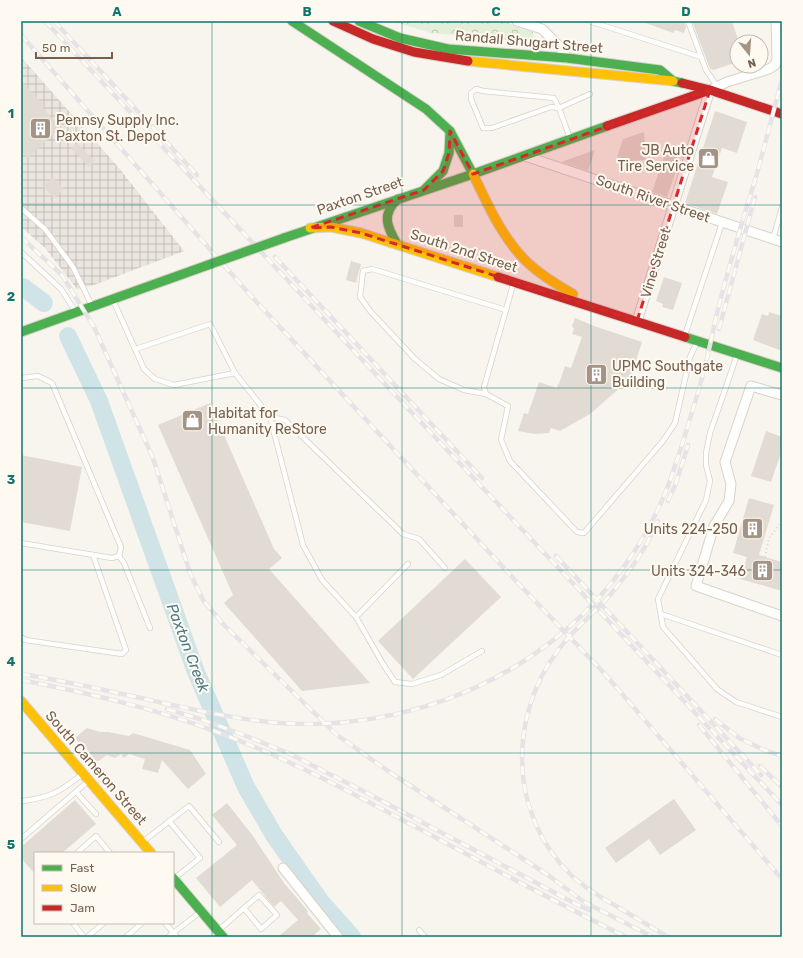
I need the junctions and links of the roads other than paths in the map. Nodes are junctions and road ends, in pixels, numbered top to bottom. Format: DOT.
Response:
graph roads {
  1 [pos="292,21"];
  2 [pos="333,21"];
  3 [pos="359,21"];
  4 [pos="517,21"];
  5 [pos="589,21"];
  6 [pos="688,21"];
  7 [pos="776,21"];
  8 [pos="534,24"];
  9 [pos="701,57"];
  10 [pos="567,58"];
  11 [pos="673,82"];
  12 [pos="714,88"];
  13 [pos="590,94"];
  14 [pos="559,108"];
  15 [pos="782,114"];
  16 [pos="450,131"];
  17 [pos="570,139"];
  18 [pos="524,155"];
  19 [pos="473,174"];
  20 [pos="424,190"];
  21 [pos="398,199"];
  22 [pos="673,206"];
  23 [pos="782,207"];
  24 [pos="21,208"];
  25 [pos="722,223"];
  26 [pos="310,228"];
  27 [pos="773,239"];
  28 [pos="782,242"];
  29 [pos="396,244"];
  30 [pos="21,252"];
  31 [pos="514,282"];
  32 [pos="113,299"];
  33 [pos="92,306"];
  34 [pos="506,310"];
  35 [pos="607,311"];
  36 [pos="76,312"];
  37 [pos="637,321"];
  38 [pos="21,332"];
  39 [pos="684,336"];
  40 [pos="697,340"];
  41 [pos="136,349"];
  42 [pos="738,354"];
  43 [pos="782,368"];
  44 [pos="235,373"];
  45 [pos="21,378"];
  46 [pos="486,394"];
  47 [pos="782,395"];
  48 [pos="270,417"];
  49 [pos="21,543"];
  50 [pos="93,555"];
  51 [pos="119,556"];
  52 [pos="408,564"];
  53 [pos="445,568"];
  54 [pos="661,614"];
  55 [pos="782,616"];
  56 [pos="356,617"];
  57 [pos="150,628"];
  58 [pos="21,636"];
  59 [pos="482,651"];
  60 [pos="782,655"];
  61 [pos="22,704"];
  62 [pos="782,717"];
  63 [pos="86,777"];
  64 [pos="76,792"];
  65 [pos="23,801"];
  66 [pos="96,814"];
  67 [pos="169,821"];
  68 [pos="21,838"];
  69 [pos="219,842"];
  70 [pos="142,843"];
  71 [pos="78,852"];
  72 [pos="109,852"];
  73 [pos="150,852"];
  74 [pos="283,868"];
  75 [pos="174,879"];
  76 [pos="244,908"];
  77 [pos="201,912"];
  78 [pos="74,924"];
  79 [pos="103,924"];
  80 [pos="141,924"];
  81 [pos="166,924"];
  82 [pos="419,930"];
  83 [pos="173,932"];
  84 [pos="220,934"];
  85 [pos="86,937"];
  86 [pos="126,937"];
  87 [pos="168,937"];
  88 [pos="177,937"];
  89 [pos="338,937"];
  90 [pos="425,937"];
  1 -- 16 [label="main road, South 2nd Street"];
  2 -- 11 [label="main road"];
  3 -- 10 [label="main road, Randall Shugart Street"];
  4 -- 8 [label="street"];
  5 -- 9 [label="lane"];
  6 -- 9 [label="lane"];
  7 -- 12 [label="street"];
  8 -- 10 [label="street"];
  9 -- 12 [label="lane"];
  10 -- 11 [label="main road, Randall Shugart Street"];
  11 -- 12 [label="main road"];
  12 -- 15 [label="main road"];
  12 -- 17 [label="main road, Paxton Street"];
  12 -- 22 [label="street, Vine Street"];
  13 -- 14 [label="lane"];
  14 -- 14 [label="lane"];
  14 -- 17 [label="lane"];
  16 -- 19 [label="main road, South 2nd Street"];
  16 -- 20 [label="main road"];
  17 -- 18 [label="main road, Paxton Street"];
  18 -- 19 [label="main road, Paxton Street"];
  18 -- 22 [label="street, South River Street"];
  19 -- 20 [label="main road, Paxton Street"];
  19 -- 35 [label="main road, South 2nd Street"];
  20 -- 21 [label="main road, Paxton Street"];
  21 -- 26 [label="main road, Paxton Street"];
  21 -- 29 [label="main road"];
  22 -- 25 [label="street, South River Street"];
  22 -- 37 [label="street, Vine Street"];
  23 -- 27 [label="lane"];
  24 -- 33 [label="lane"];
  25 -- 27 [label="street, South River Street"];
  25 -- 39 [label="lane"];
  26 -- 29 [label="main road, South 2nd Street"];
  26 -- 32 [label="main road, Paxton Street, bridge"];
  27 -- 28 [label="street, South River Street"];
  29 -- 31 [label="main road, South 2nd Street"];
  30 -- 36 [label="lane"];
  31 -- 34 [label="lane"];
  31 -- 35 [label="main road, South 2nd Street"];
  32 -- 33 [label="main road, Paxton Street"];
  32 -- 41 [label="lane"];
  33 -- 36 [label="main road, Paxton Street"];
  34 -- 46 [label="lane"];
  34 -- 46 [label="lane"];
  35 -- 37 [label="main road, South 2nd Street"];
  36 -- 38 [label="main road, Paxton Street"];
  37 -- 39 [label="main road, South 2nd Street"];
  39 -- 40 [label="main road, South 2nd Street"];
  40 -- 42 [label="main road, South 2nd Street"];
  40 -- 46 [label="lane"];
  41 -- 44 [label="lane"];
  41 -- 44 [label="lane"];
  42 -- 43 [label="main road, South 2nd Street"];
  42 -- 54 [label="lane"];
  44 -- 48 [label="lane"];
  45 -- 51 [label="lane"];
  47 -- 55 [label="street"];
  48 -- 53 [label="lane"];
  48 -- 56 [label="lane"];
  49 -- 50 [label="lane"];
  50 -- 51 [label="lane"];
  50 -- 58 [label="lane"];
  51 -- 57 [label="lane"];
  52 -- 56 [label="lane"];
  54 -- 60 [label="lane"];
  54 -- 62 [label="lane"];
  56 -- 59 [label="lane"];
  61 -- 63 [label="main road, South Cameron Street"];
  63 -- 64 [label="lane"];
  63 -- 65 [label="lane"];
  63 -- 70 [label="main road, South Cameron Street"];
  64 -- 66 [label="lane"];
  64 -- 68 [label="lane"];
  67 -- 69 [label="lane"];
  67 -- 70 [label="lane"];
  67 -- 75 [label="lane"];
  70 -- 73 [label="main road, South Cameron Street"];
  71 -- 72 [label="lane"];
  74 -- 89 [label="street"];
  75 -- 77 [label="main road"];
  76 -- 76 [label="lane"];
  76 -- 84 [label="lane"];
  77 -- 83 [label="lane"];
  77 -- 84 [label="main road"];
  78 -- 85 [label="lane"];
  79 -- 85 [label="lane"];
  80 -- 86 [label="lane"];
  81 -- 83 [label="lane"];
  82 -- 90 [label="lane"];
  83 -- 87 [label="lane"];
  83 -- 88 [label="lane"];
}
